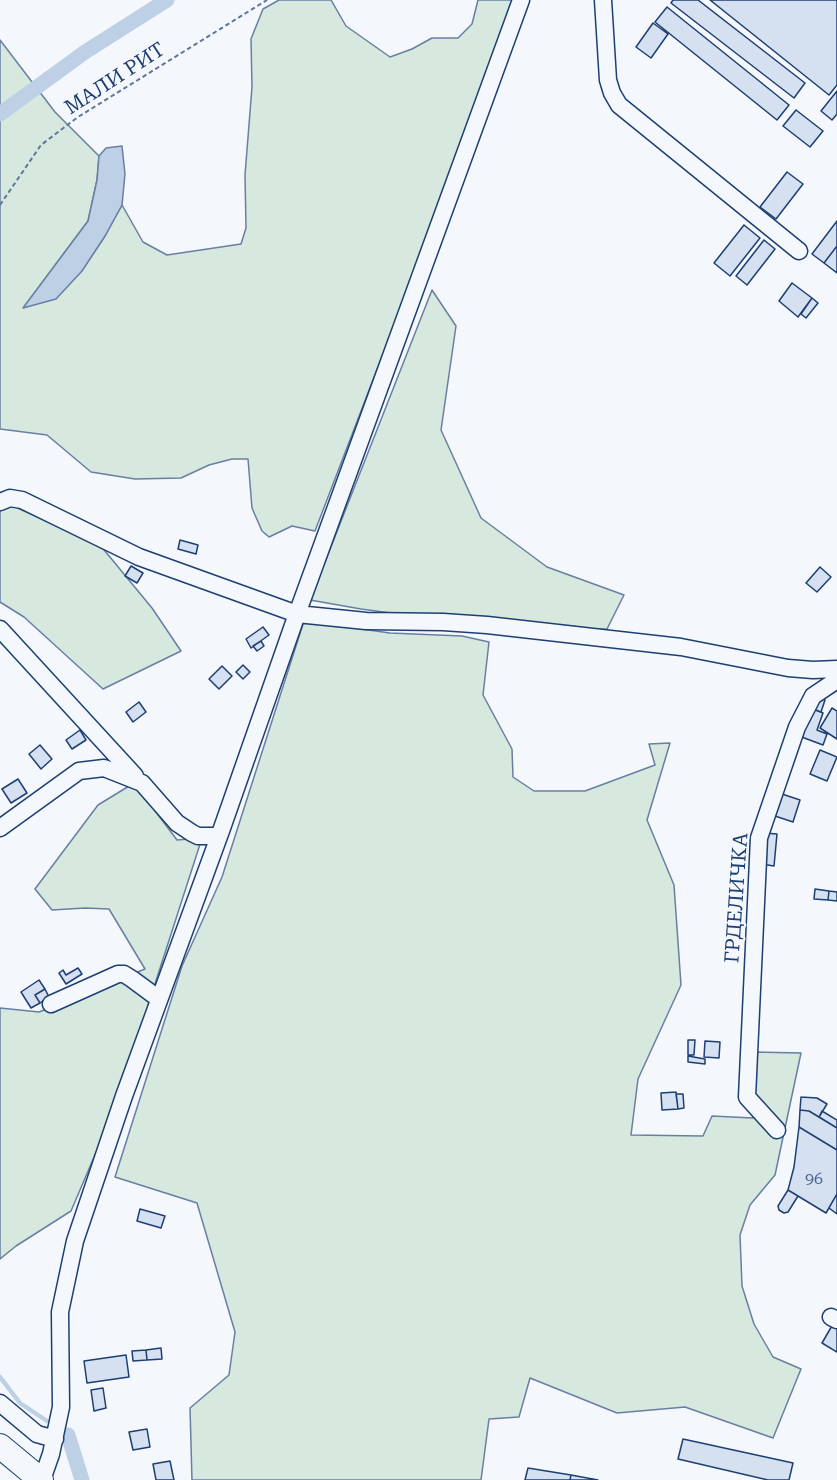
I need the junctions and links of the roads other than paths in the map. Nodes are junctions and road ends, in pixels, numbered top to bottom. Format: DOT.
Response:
graph roads {
  1 [pos="521,0"];
  2 [pos="603,0"];
  3 [pos="799,251"];
  4 [pos="0,502"];
  5 [pos="297,614"];
  6 [pos="0,629"];
  7 [pos="837,669"];
  8 [pos="837,680"];
  9 [pos="142,783"];
  10 [pos="0,828"];
  11 [pos="219,836"];
  12 [pos="159,999"];
  13 [pos="51,1004"];
  14 [pos="777,1130"];
  15 [pos="0,1403"];
  16 [pos="55,1439"];
  17 [pos="0,1446"];
  18 [pos="42,1477"];
  1 -- 5 [label="lane"];
  2 -- 3 [label="lane"];
  4 -- 5 [label="lane"];
  5 -- 7 [label="lane"];
  5 -- 11 [label="lane"];
  6 -- 9 [label="lane"];
  8 -- 14 [label="lane, ГРДЕЛИЧКА"];
  9 -- 10 [label="lane"];
  9 -- 11 [label="lane"];
  11 -- 12 [label="lane"];
  12 -- 13 [label="lane"];
  12 -- 16 [label="lane"];
  15 -- 16 [label="lane"];
  16 -- 18 [label="lane"];
  17 -- 18 [label="highway"];
}
